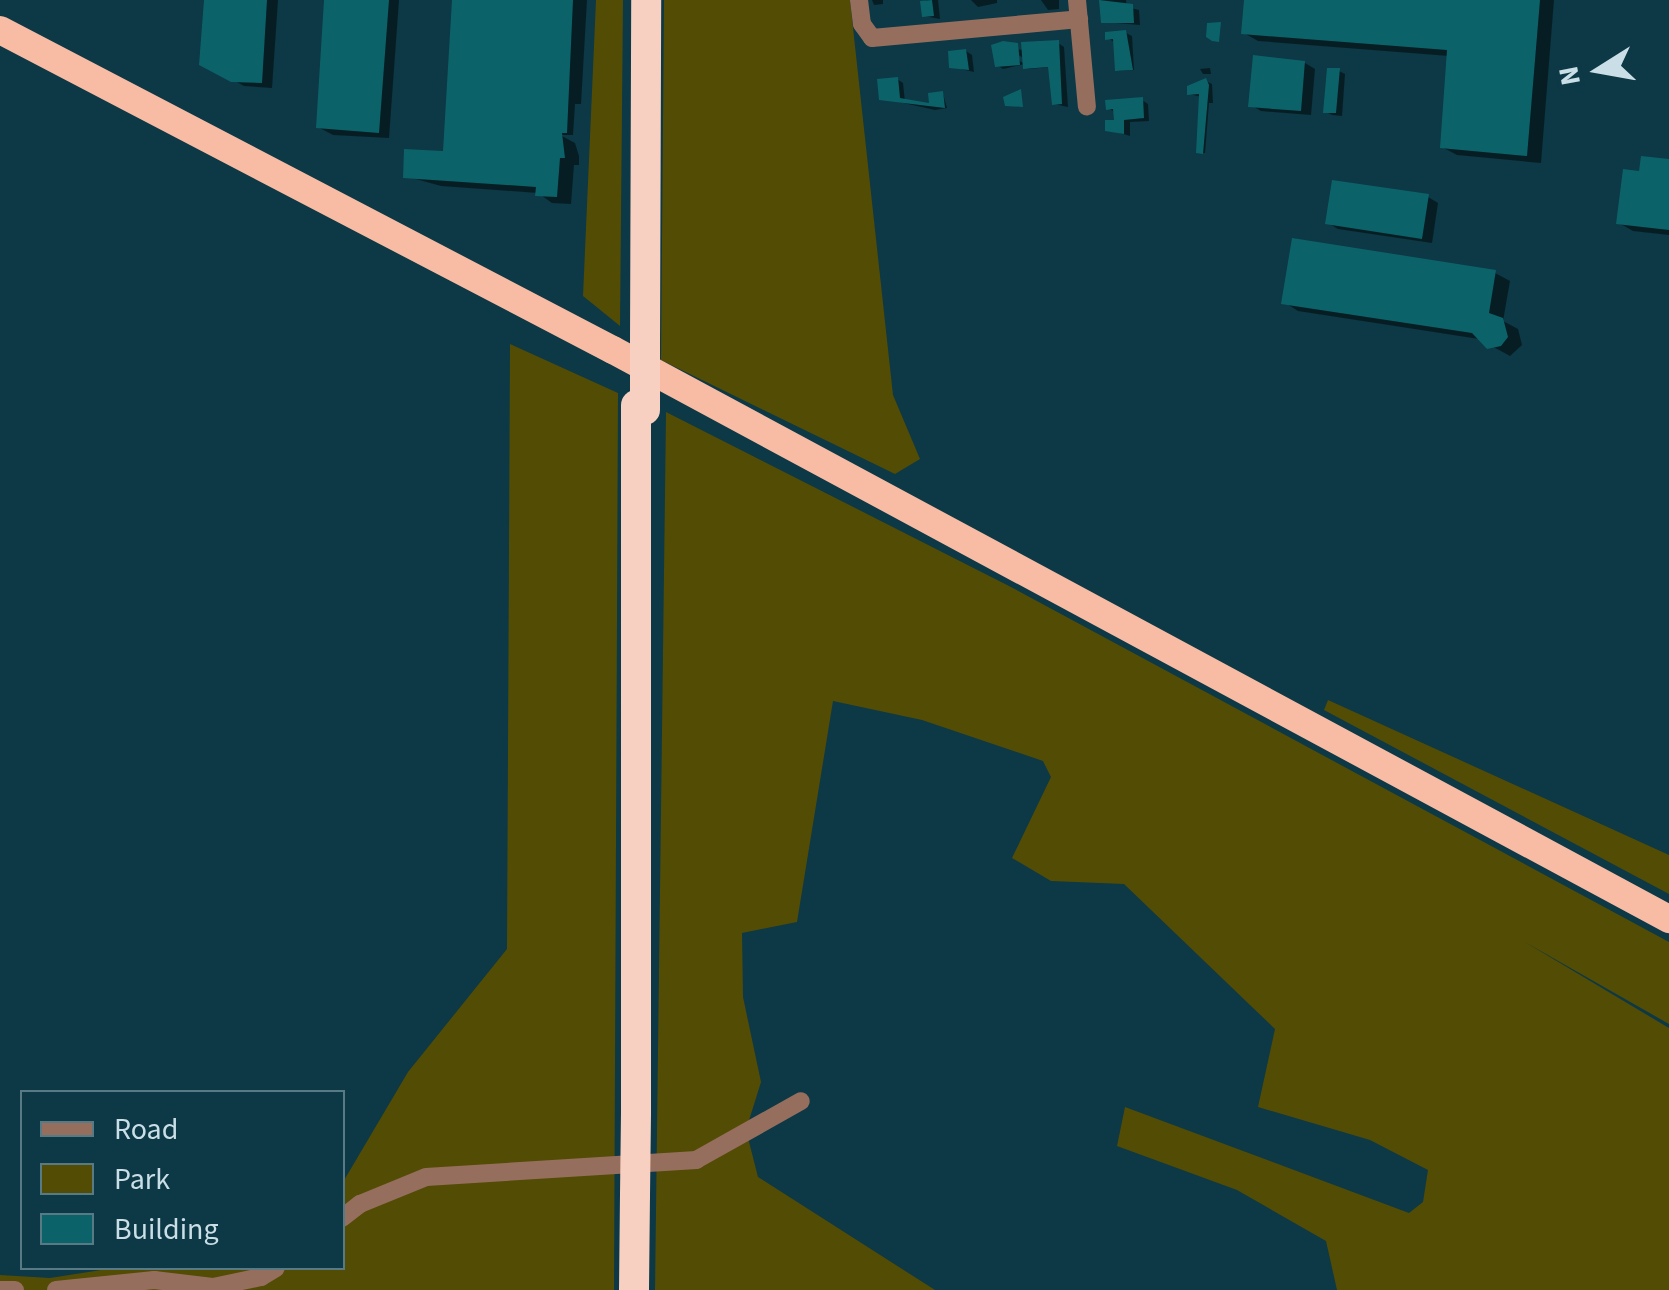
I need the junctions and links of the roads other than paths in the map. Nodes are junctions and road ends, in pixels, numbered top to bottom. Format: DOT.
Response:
graph roads {
  1 [pos="638,0"];
  2 [pos="646,0"];
  3 [pos="858,0"];
  4 [pos="1078,9"];
  5 [pos="0,30"];
  6 [pos="1087,107"];
  7 [pos="641,343"];
  8 [pos="1669,920"];
  9 [pos="801,1101"];
  10 [pos="345,1216"];
  11 [pos="273,1270"];
  12 [pos="638,1276"];
  13 [pos="0,1290"];
  14 [pos="15,1290"];
  15 [pos="56,1290"];
  1 -- 7 [label="highway"];
  2 -- 7 [label="highway"];
  3 -- 4 [label="street"];
  4 -- 6 [label="street"];
  5 -- 8 [label="highway"];
  7 -- 12 [label="highway, bridge"];
  9 -- 10 [label="street"];
  11 -- 15 [label="street"];
  13 -- 14 [label="street"];
}
